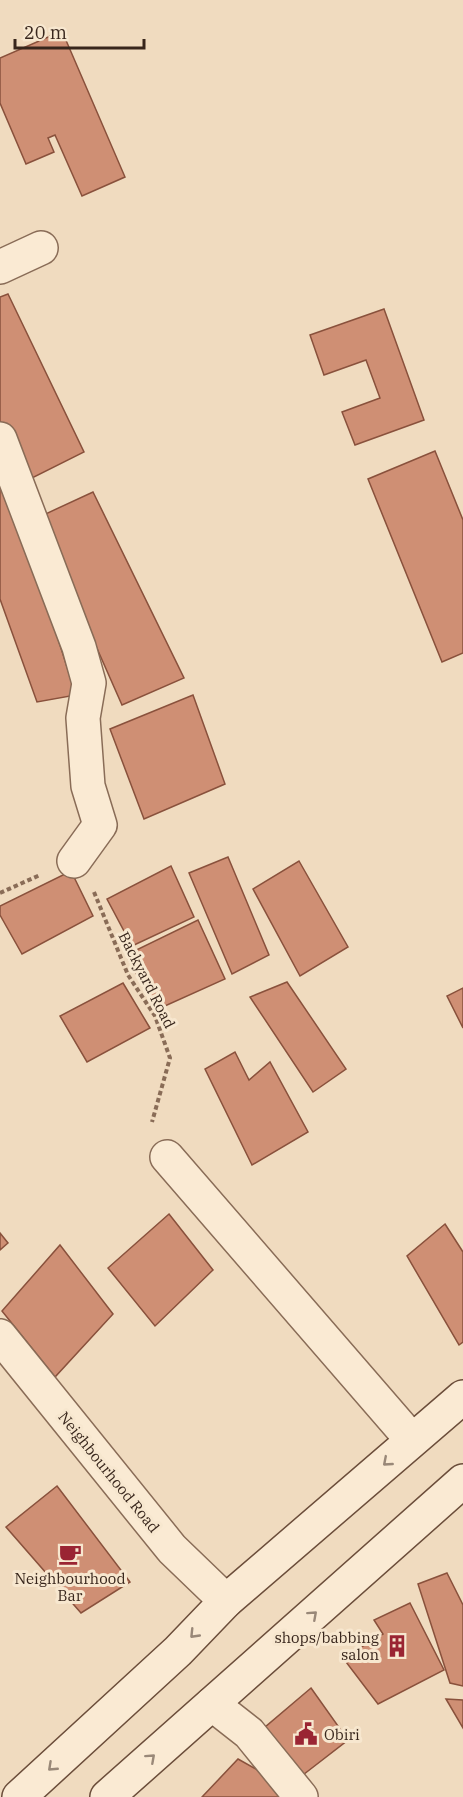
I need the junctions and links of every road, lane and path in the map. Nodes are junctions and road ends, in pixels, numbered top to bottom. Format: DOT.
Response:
graph roads {
  1 [pos="41,248"];
  2 [pos="0,267"];
  3 [pos="0,439"];
  4 [pos="74,861"];
  5 [pos="0,893"];
  6 [pos="167,1157"];
  7 [pos="0,1336"];
  8 [pos="463,1397"];
  9 [pos="412,1440"];
  10 [pos="463,1481"];
  11 [pos="226,1601"];
  12 [pos="212,1704"];
  13 [pos="19,1797"];
  14 [pos="107,1797"];
  15 [pos="301,1797"];
  1 -- 2 [label="street"];
  3 -- 4 [label="street"];
  4 -- 5 [label="path"];
  4 -- 6 [label="path, Backyard Road"];
  6 -- 9 [label="street"];
  7 -- 11 [label="street, Neighbourhood Road"];
  8 -- 9 [label="street"];
  9 -- 11 [label="street, one-way"];
  12 -- 10 [label="street, one-way"];
  11 -- 13 [label="street, one-way"];
  14 -- 12 [label="street, one-way"];
  12 -- 15 [label="street"];
}
